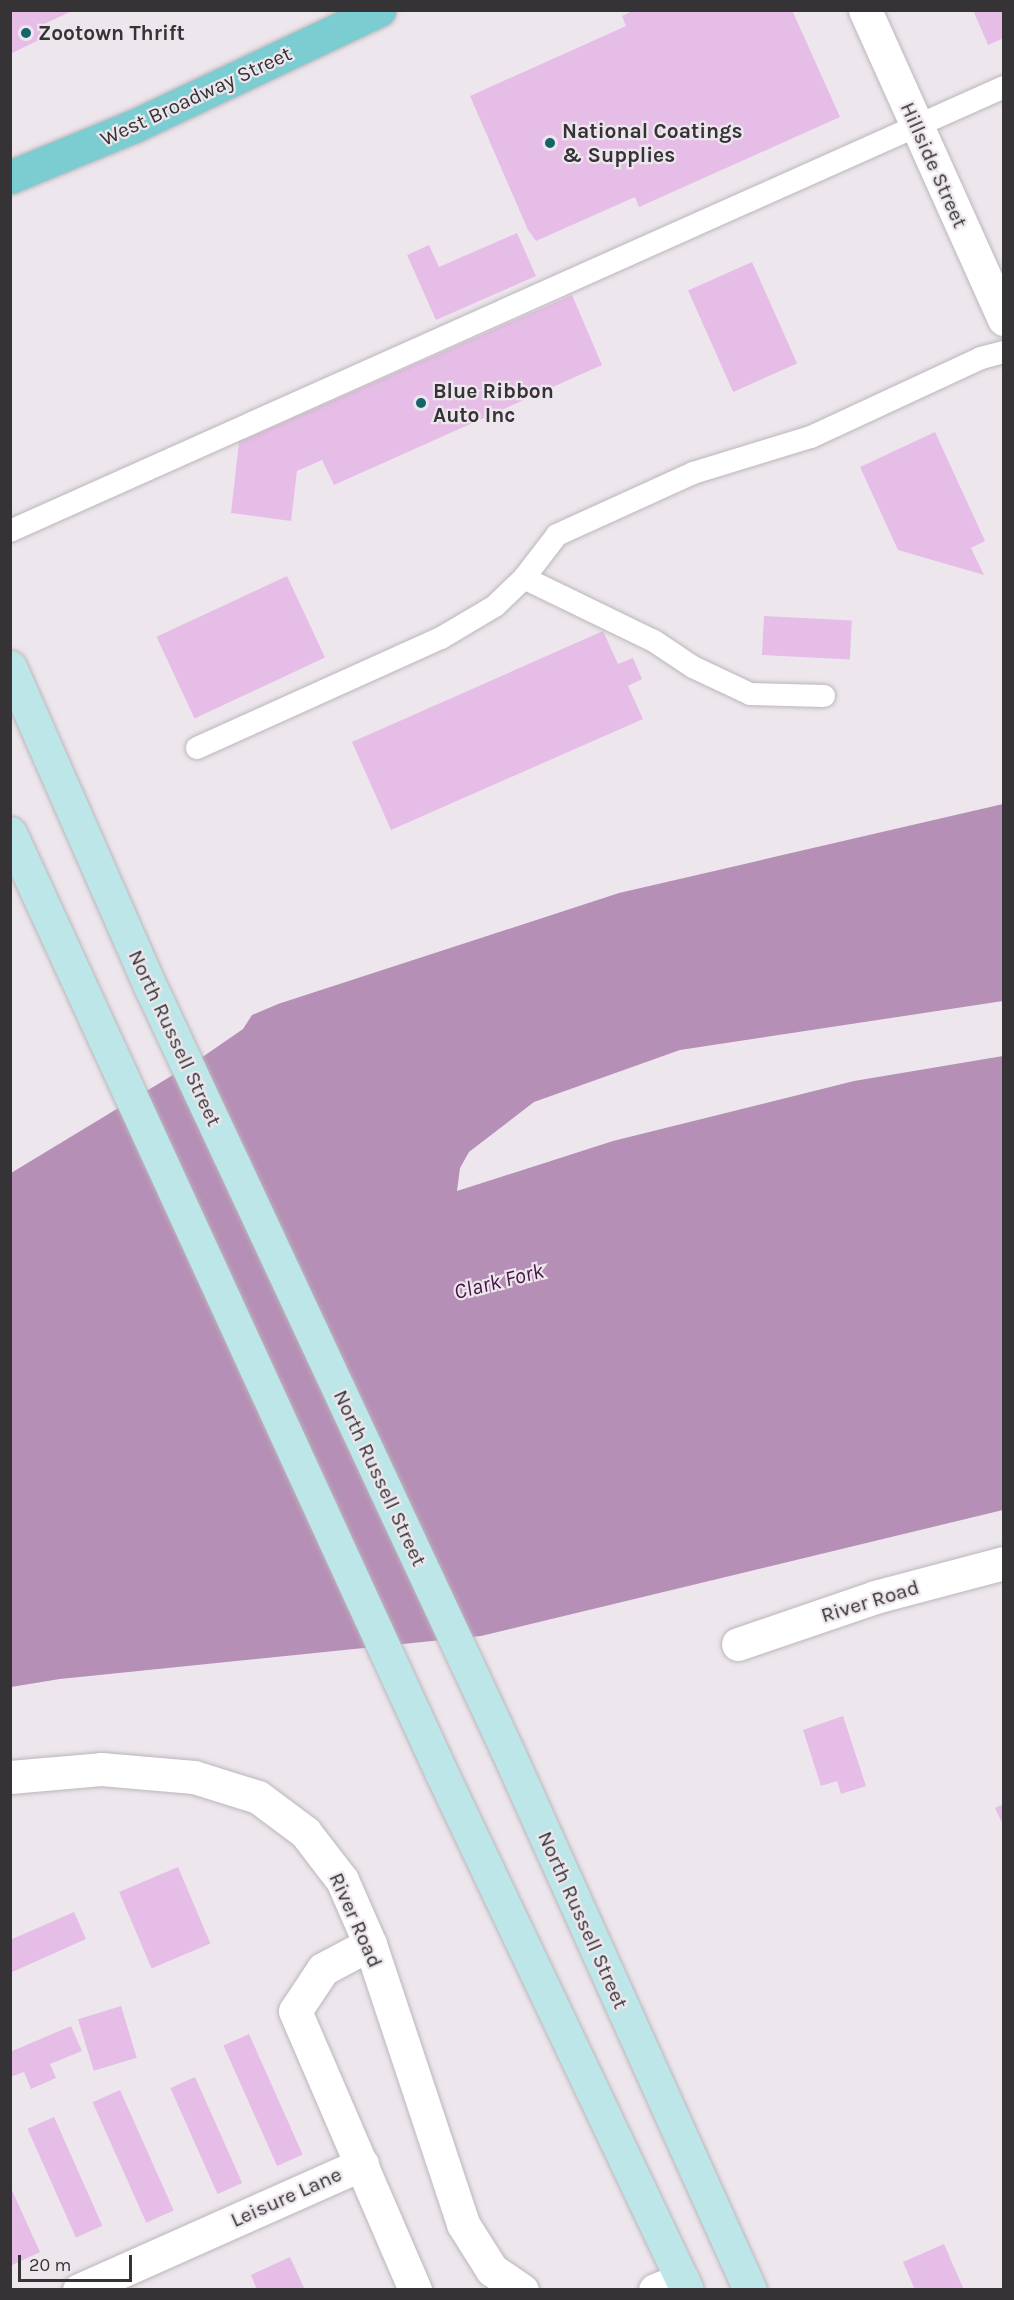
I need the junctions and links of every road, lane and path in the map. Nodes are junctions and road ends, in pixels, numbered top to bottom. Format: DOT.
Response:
graph roads {
  1 [pos="379,10"];
  2 [pos="865,10"];
  3 [pos="1004,87"];
  4 [pos="916,125"];
  5 [pos="57,160"];
  6 [pos="10,177"];
  7 [pos="10,198"];
  8 [pos="1004,320"];
  9 [pos="1004,352"];
  10 [pos="10,531"];
  11 [pos="524,578"];
  12 [pos="10,667"];
  13 [pos="824,696"];
  14 [pos="197,748"];
  15 [pos="10,833"];
  16 [pos="1004,1563"];
  17 [pos="738,1644"];
  18 [pos="10,1777"];
  19 [pos="370,1944"];
  20 [pos="362,2164"];
  21 [pos="675,2286"];
  22 [pos="79,2289"];
  23 [pos="415,2289"];
  24 [pos="522,2289"];
  25 [pos="750,2289"];
  1 -- 5 [label="main road, West Broadway Street"];
  2 -- 4 [label="street, Hillside Street"];
  3 -- 4 [label="lane"];
  4 -- 8 [label="street, Hillside Street"];
  4 -- 10 [label="lane"];
  5 -- 6 [label="main road, West Broadway Street"];
  5 -- 7 [label="main road"];
  9 -- 11 [label="lane"];
  11 -- 13 [label="lane"];
  11 -- 14 [label="lane"];
  12 -- 25 [label="main road, North Russell Street"];
  15 -- 21 [label="main road"];
  16 -- 17 [label="street, River Road"];
  18 -- 19 [label="street, River Road"];
  19 -- 20 [label="street"];
  19 -- 24 [label="street, River Road"];
  20 -- 22 [label="street, Leisure Lane"];
  20 -- 23 [label="street"];
}
